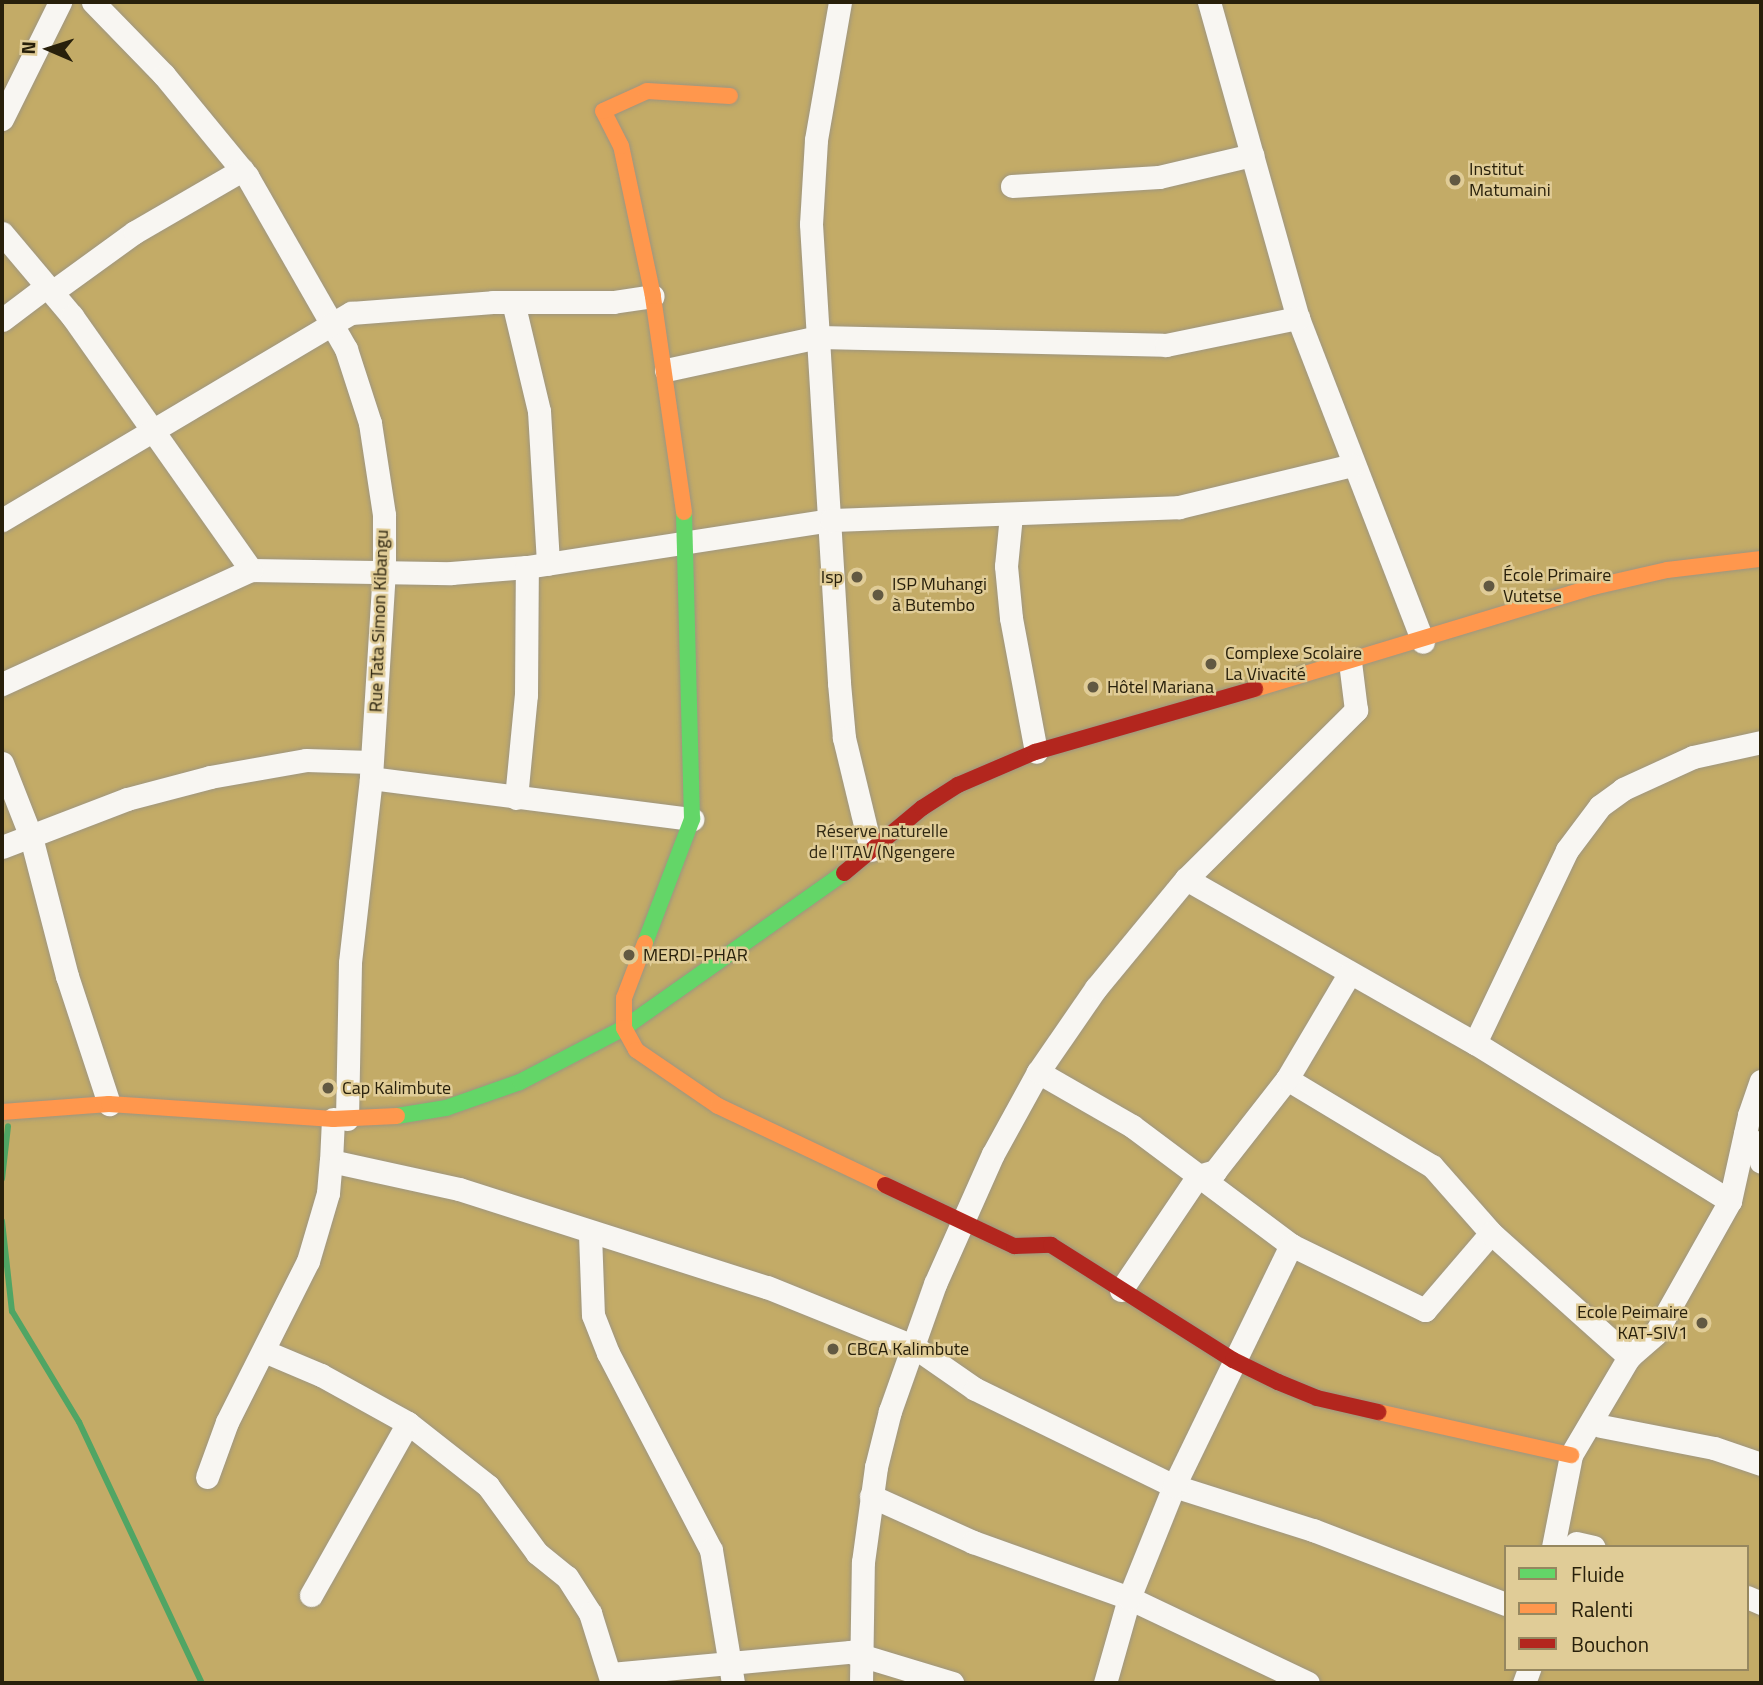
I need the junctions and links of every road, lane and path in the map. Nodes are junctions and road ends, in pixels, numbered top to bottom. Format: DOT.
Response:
graph roads {
  1 [pos="60,2"];
  2 [pos="93,2"];
  3 [pos="840,2"];
  4 [pos="1209,2"];
  5 [pos="730,96"];
  6 [pos="2,119"];
  7 [pos="1252,155"];
  8 [pos="242,170"];
  9 [pos="1012,186"];
  10 [pos="2,233"];
  11 [pos="50,289"];
  12 [pos="653,296"];
  13 [pos="513,302"];
  14 [pos="1298,318"];
  15 [pos="2,320"];
  16 [pos="331,324"];
  17 [pos="819,337"];
  18 [pos="666,370"];
  19 [pos="151,430"];
  20 [pos="1352,465"];
  21 [pos="1011,515"];
  22 [pos="2,520"];
  23 [pos="831,520"];
  24 [pos="688,541"];
  25 [pos="1761,559"];
  26 [pos="537,566"];
  27 [pos="251,570"];
  28 [pos="384,570"];
  29 [pos="1423,642"];
  30 [pos="1350,662"];
  31 [pos="2,684"];
  32 [pos="1761,741"];
  33 [pos="1036,752"];
  34 [pos="2,763"];
  35 [pos="371,770"];
  36 [pos="516,799"];
  37 [pos="692,819"];
  38 [pos="31,837"];
  39 [pos="2,847"];
  40 [pos="871,850"];
  41 [pos="1186,879"];
  42 [pos="1349,974"];
  43 [pos="624,1028"];
  44 [pos="1475,1043"];
  45 [pos="1038,1072"];
  46 [pos="1287,1079"];
  47 [pos="1761,1081"];
  48 [pos="109,1104"];
  49 [pos="2,1112"];
  50 [pos="340,1119"];
  51 [pos="1745,1134"];
  52 [pos="331,1161"];
  53 [pos="1761,1162"];
  54 [pos="1198,1176"];
  55 [pos="1730,1201"];
  56 [pos="966,1221"];
  57 [pos="1491,1233"];
  58 [pos="590,1234"];
  59 [pos="1291,1245"];
  60 [pos="1121,1290"];
  61 [pos="912,1346"];
  62 [pos="264,1351"];
  63 [pos="1629,1357"];
  64 [pos="1233,1360"];
  65 [pos="408,1423"];
  66 [pos="1601,1426"];
  67 [pos="1571,1455"];
  68 [pos="1761,1464"];
  69 [pos="206,1477"];
  70 [pos="1174,1486"];
  71 [pos="871,1496"];
  72 [pos="1553,1545"];
  73 [pos="310,1595"];
  74 [pos="1129,1598"];
  75 [pos="1504,1603"];
  76 [pos="860,1655"];
  77 [pos="732,1674"];
  78 [pos="612,1679"];
  79 [pos="861,1683"];
  80 [pos="952,1683"];
  81 [pos="1105,1683"];
  82 [pos="1308,1683"];
  1 -- 6 [label="street"];
  2 -- 8 [label="street, Rue Tata Simon Kibangu"];
  3 -- 17 [label="street"];
  4 -- 7 [label="street"];
  5 -- 12 [label="main road"];
  7 -- 9 [label="street"];
  7 -- 14 [label="street"];
  8 -- 11 [label="street"];
  8 -- 16 [label="street, Rue Tata Simon Kibangu"];
  10 -- 11 [label="street"];
  11 -- 15 [label="street"];
  11 -- 19 [label="street"];
  12 -- 13 [label="street"];
  12 -- 18 [label="main road"];
  13 -- 16 [label="street"];
  13 -- 26 [label="street"];
  14 -- 17 [label="street"];
  14 -- 20 [label="street"];
  16 -- 19 [label="street"];
  16 -- 28 [label="street, Rue Tata Simon Kibangu"];
  17 -- 18 [label="street"];
  17 -- 23 [label="street"];
  18 -- 24 [label="main road"];
  19 -- 22 [label="street"];
  19 -- 27 [label="street"];
  20 -- 21 [label="street"];
  20 -- 29 [label="street"];
  21 -- 23 [label="street"];
  21 -- 33 [label="street"];
  23 -- 24 [label="street"];
  23 -- 40 [label="street"];
  24 -- 26 [label="street"];
  24 -- 37 [label="main road"];
  25 -- 29 [label="main road"];
  26 -- 28 [label="street"];
  26 -- 36 [label="street"];
  27 -- 28 [label="street"];
  27 -- 31 [label="street"];
  28 -- 35 [label="street, Rue Tata Simon Kibangu"];
  29 -- 30 [label="main road"];
  30 -- 33 [label="main road"];
  30 -- 41 [label="street"];
  32 -- 44 [label="street"];
  33 -- 40 [label="main road"];
  34 -- 38 [label="street"];
  35 -- 36 [label="street"];
  35 -- 38 [label="street"];
  35 -- 50 [label="street, Rue Tata Simon Kibangu"];
  36 -- 37 [label="street"];
  37 -- 43 [label="main road"];
  38 -- 39 [label="street"];
  38 -- 48 [label="street"];
  40 -- 43 [label="main road"];
  41 -- 42 [label="street"];
  41 -- 45 [label="street"];
  42 -- 44 [label="street"];
  42 -- 46 [label="street"];
  43 -- 50 [label="main road"];
  43 -- 56 [label="main road"];
  44 -- 55 [label="street"];
  45 -- 54 [label="street"];
  45 -- 56 [label="street"];
  46 -- 54 [label="street"];
  46 -- 57 [label="street"];
  47 -- 51 [label="street"];
  48 -- 49 [label="main road"];
  48 -- 50 [label="main road"];
  50 -- 52 [label="street, Rue Tata Simon Kibangu"];
  51 -- 53 [label="street"];
  51 -- 55 [label="street"];
  52 -- 58 [label="street"];
  52 -- 62 [label="street, Rue Tata Simon Kibangu"];
  54 -- 59 [label="street"];
  54 -- 60 [label="street"];
  55 -- 63 [label="street"];
  56 -- 60 [label="main road"];
  56 -- 61 [label="street"];
  57 -- 59 [label="street"];
  57 -- 63 [label="street"];
  58 -- 61 [label="street"];
  58 -- 77 [label="street"];
  59 -- 64 [label="street"];
  60 -- 64 [label="main road"];
  61 -- 70 [label="street"];
  61 -- 71 [label="street"];
  62 -- 65 [label="street"];
  62 -- 69 [label="street, Rue Tata Simon Kibangu"];
  63 -- 67 [label="street"];
  64 -- 67 [label="main road"];
  64 -- 70 [label="street"];
  65 -- 73 [label="street"];
  65 -- 78 [label="street"];
  66 -- 68 [label="street"];
  67 -- 72 [label="street"];
  70 -- 74 [label="street"];
  70 -- 75 [label="street"];
  71 -- 74 [label="street"];
  71 -- 76 [label="street"];
  74 -- 81 [label="street"];
  74 -- 82 [label="street"];
  76 -- 77 [label="street"];
  76 -- 79 [label="street"];
  76 -- 80 [label="street"];
  77 -- 78 [label="street"];
}
